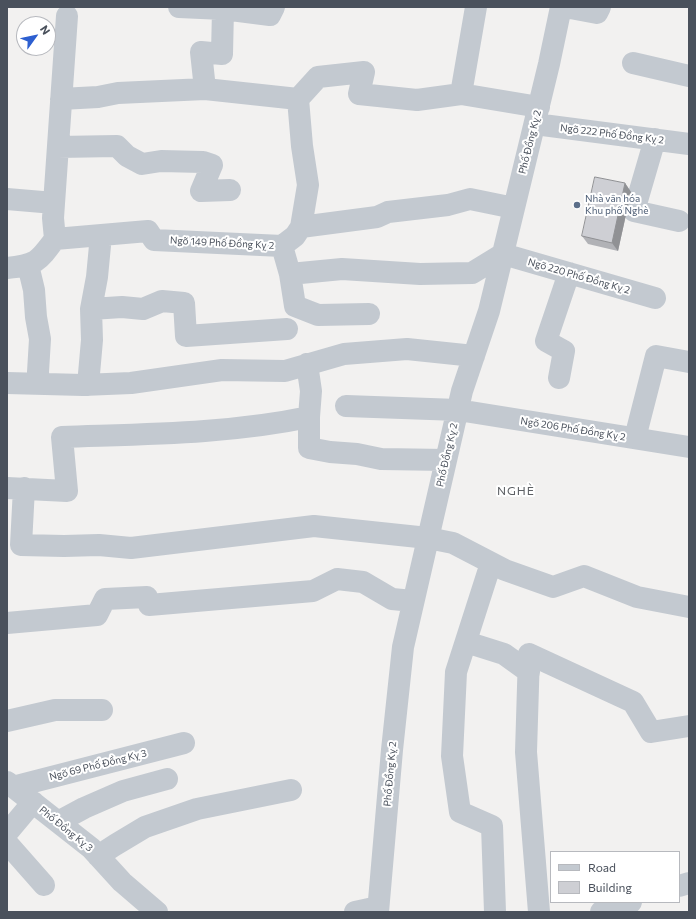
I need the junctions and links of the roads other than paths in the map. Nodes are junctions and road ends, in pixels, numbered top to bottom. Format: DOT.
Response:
graph roads {
  1 [pos="179,7"];
  2 [pos="274,7"];
  3 [pos="476,7"];
  4 [pos="561,7"];
  5 [pos="565,7"];
  6 [pos="600,7"];
  7 [pos="223,10"];
  8 [pos="67,16"];
  9 [pos="633,63"];
  10 [pos="689,76"];
  11 [pos="204,89"];
  12 [pos="461,94"];
  13 [pos="61,99"];
  14 [pos="298,99"];
  15 [pos="537,115"];
  16 [pos="655,139"];
  17 [pos="689,144"];
  18 [pos="58,147"];
  19 [pos="230,190"];
  20 [pos="7,199"];
  21 [pos="54,203"];
  22 [pos="514,208"];
  23 [pos="679,221"];
  24 [pos="301,227"];
  25 [pos="101,235"];
  26 [pos="55,239"];
  27 [pos="282,246"];
  28 [pos="503,254"];
  29 [pos="17,267"];
  30 [pos="569,273"];
  31 [pos="290,274"];
  32 [pos="655,298"];
  33 [pos="91,309"];
  34 [pos="369,314"];
  35 [pos="288,329"];
  36 [pos="474,356"];
  37 [pos="689,362"];
  38 [pos="307,364"];
  39 [pos="559,378"];
  40 [pos="7,383"];
  41 [pos="39,384"];
  42 [pos="88,385"];
  43 [pos="346,406"];
  44 [pos="458,410"];
  45 [pos="309,417"];
  46 [pos="635,438"];
  47 [pos="689,447"];
  48 [pos="446,460"];
  49 [pos="15,488"];
  50 [pos="428,538"];
  51 [pos="491,563"];
  52 [pos="413,601"];
  53 [pos="689,607"];
  54 [pos="7,623"];
  55 [pos="466,642"];
  56 [pos="529,672"];
  57 [pos="102,710"];
  58 [pos="7,720"];
  59 [pos="689,726"];
  60 [pos="184,743"];
  61 [pos="167,779"];
  62 [pos="10,784"];
  63 [pos="291,790"];
  64 [pos="33,802"];
  65 [pos="58,822"];
  66 [pos="7,833"];
  67 [pos="7,843"];
  68 [pos="98,856"];
  69 [pos="44,885"];
  70 [pos="628,903"];
  71 [pos="378,909"];
  72 [pos="157,912"];
  73 [pos="355,912"];
  74 [pos="495,912"];
  75 [pos="539,912"];
  76 [pos="601,912"];
  1 -- 7 [label="street"];
  2 -- 7 [label="street"];
  3 -- 12 [label="street"];
  4 -- 15 [label="street, Phố Đồng Kỵ 2"];
  5 -- 6 [label="street"];
  7 -- 11 [label="street"];
  8 -- 13 [label="street"];
  9 -- 10 [label="street"];
  11 -- 13 [label="street"];
  11 -- 14 [label="street"];
  12 -- 14 [label="street, Ngõ 222 Phố Đồng Kỵ 2"];
  12 -- 15 [label="street, Ngõ 222 Phố Đồng Kỵ 2"];
  13 -- 18 [label="street"];
  14 -- 24 [label="street"];
  15 -- 16 [label="street, Ngõ 222 Phố Đồng Kỵ 2"];
  15 -- 22 [label="street, Phố Đồng Kỵ 2"];
  16 -- 17 [label="street, Ngõ 222 Phố Đồng Kỵ 2"];
  16 -- 23 [label="street"];
  18 -- 19 [label="street"];
  18 -- 21 [label="street"];
  20 -- 21 [label="street"];
  21 -- 26 [label="street"];
  22 -- 24 [label="street"];
  22 -- 28 [label="street, Phố Đồng Kỵ 2"];
  24 -- 27 [label="street, Ngõ 149 Phố Đồng Kỵ 2"];
  25 -- 26 [label="street, Ngõ 149 Phố Đồng Kỵ 2"];
  25 -- 27 [label="street, Ngõ 149 Phố Đồng Kỵ 2"];
  25 -- 33 [label="street"];
  26 -- 29 [label="street"];
  27 -- 31 [label="street"];
  28 -- 30 [label="street, Ngõ 220 Phố Đồng Kỵ 2"];
  28 -- 31 [label="street"];
  28 -- 36 [label="street, Phố Đồng Kỵ 2"];
  29 -- 41 [label="street"];
  30 -- 32 [label="street, Ngõ 220 Phố Đồng Kỵ 2"];
  30 -- 39 [label="street"];
  31 -- 34 [label="street"];
  33 -- 35 [label="street"];
  33 -- 42 [label="street"];
  36 -- 38 [label="street"];
  36 -- 44 [label="street, Phố Đồng Kỵ 2"];
  37 -- 46 [label="street"];
  38 -- 42 [label="street"];
  38 -- 45 [label="street"];
  40 -- 41 [label="street"];
  41 -- 42 [label="street"];
  43 -- 44 [label="street, Ngõ 206 Phố Đồng Kỵ 2"];
  44 -- 46 [label="street, Ngõ 206 Phố Đồng Kỵ 2"];
  44 -- 48 [label="street, Phố Đồng Kỵ 2"];
  45 -- 48 [label="street"];
  45 -- 49 [label="street"];
  46 -- 47 [label="street, Ngõ 206 Phố Đồng Kỵ 2"];
  48 -- 50 [label="street, Phố Đồng Kỵ 2"];
  49 -- 50 [label="street"];
  50 -- 51 [label="street"];
  50 -- 52 [label="street, Phố Đồng Kỵ 2"];
  51 -- 53 [label="street"];
  51 -- 55 [label="street"];
  52 -- 54 [label="street"];
  52 -- 71 [label="street, Phố Đồng Kỵ 2"];
  55 -- 56 [label="street"];
  55 -- 74 [label="street"];
  56 -- 59 [label="street"];
  56 -- 75 [label="street"];
  57 -- 58 [label="street"];
  60 -- 62 [label="street, Ngõ 69 Phố Đồng Kỵ 3"];
  61 -- 65 [label="street"];
  62 -- 64 [label="street, Phố Đồng Kỵ 3"];
  63 -- 68 [label="street"];
  64 -- 65 [label="street, Phố Đồng Kỵ 3"];
  64 -- 66 [label="street"];
  65 -- 68 [label="street, Phố Đồng Kỵ 3"];
  67 -- 69 [label="street"];
  68 -- 72 [label="street, Phố Đồng Kỵ 3"];
  70 -- 76 [label="street"];
  71 -- 73 [label="street"];
}
